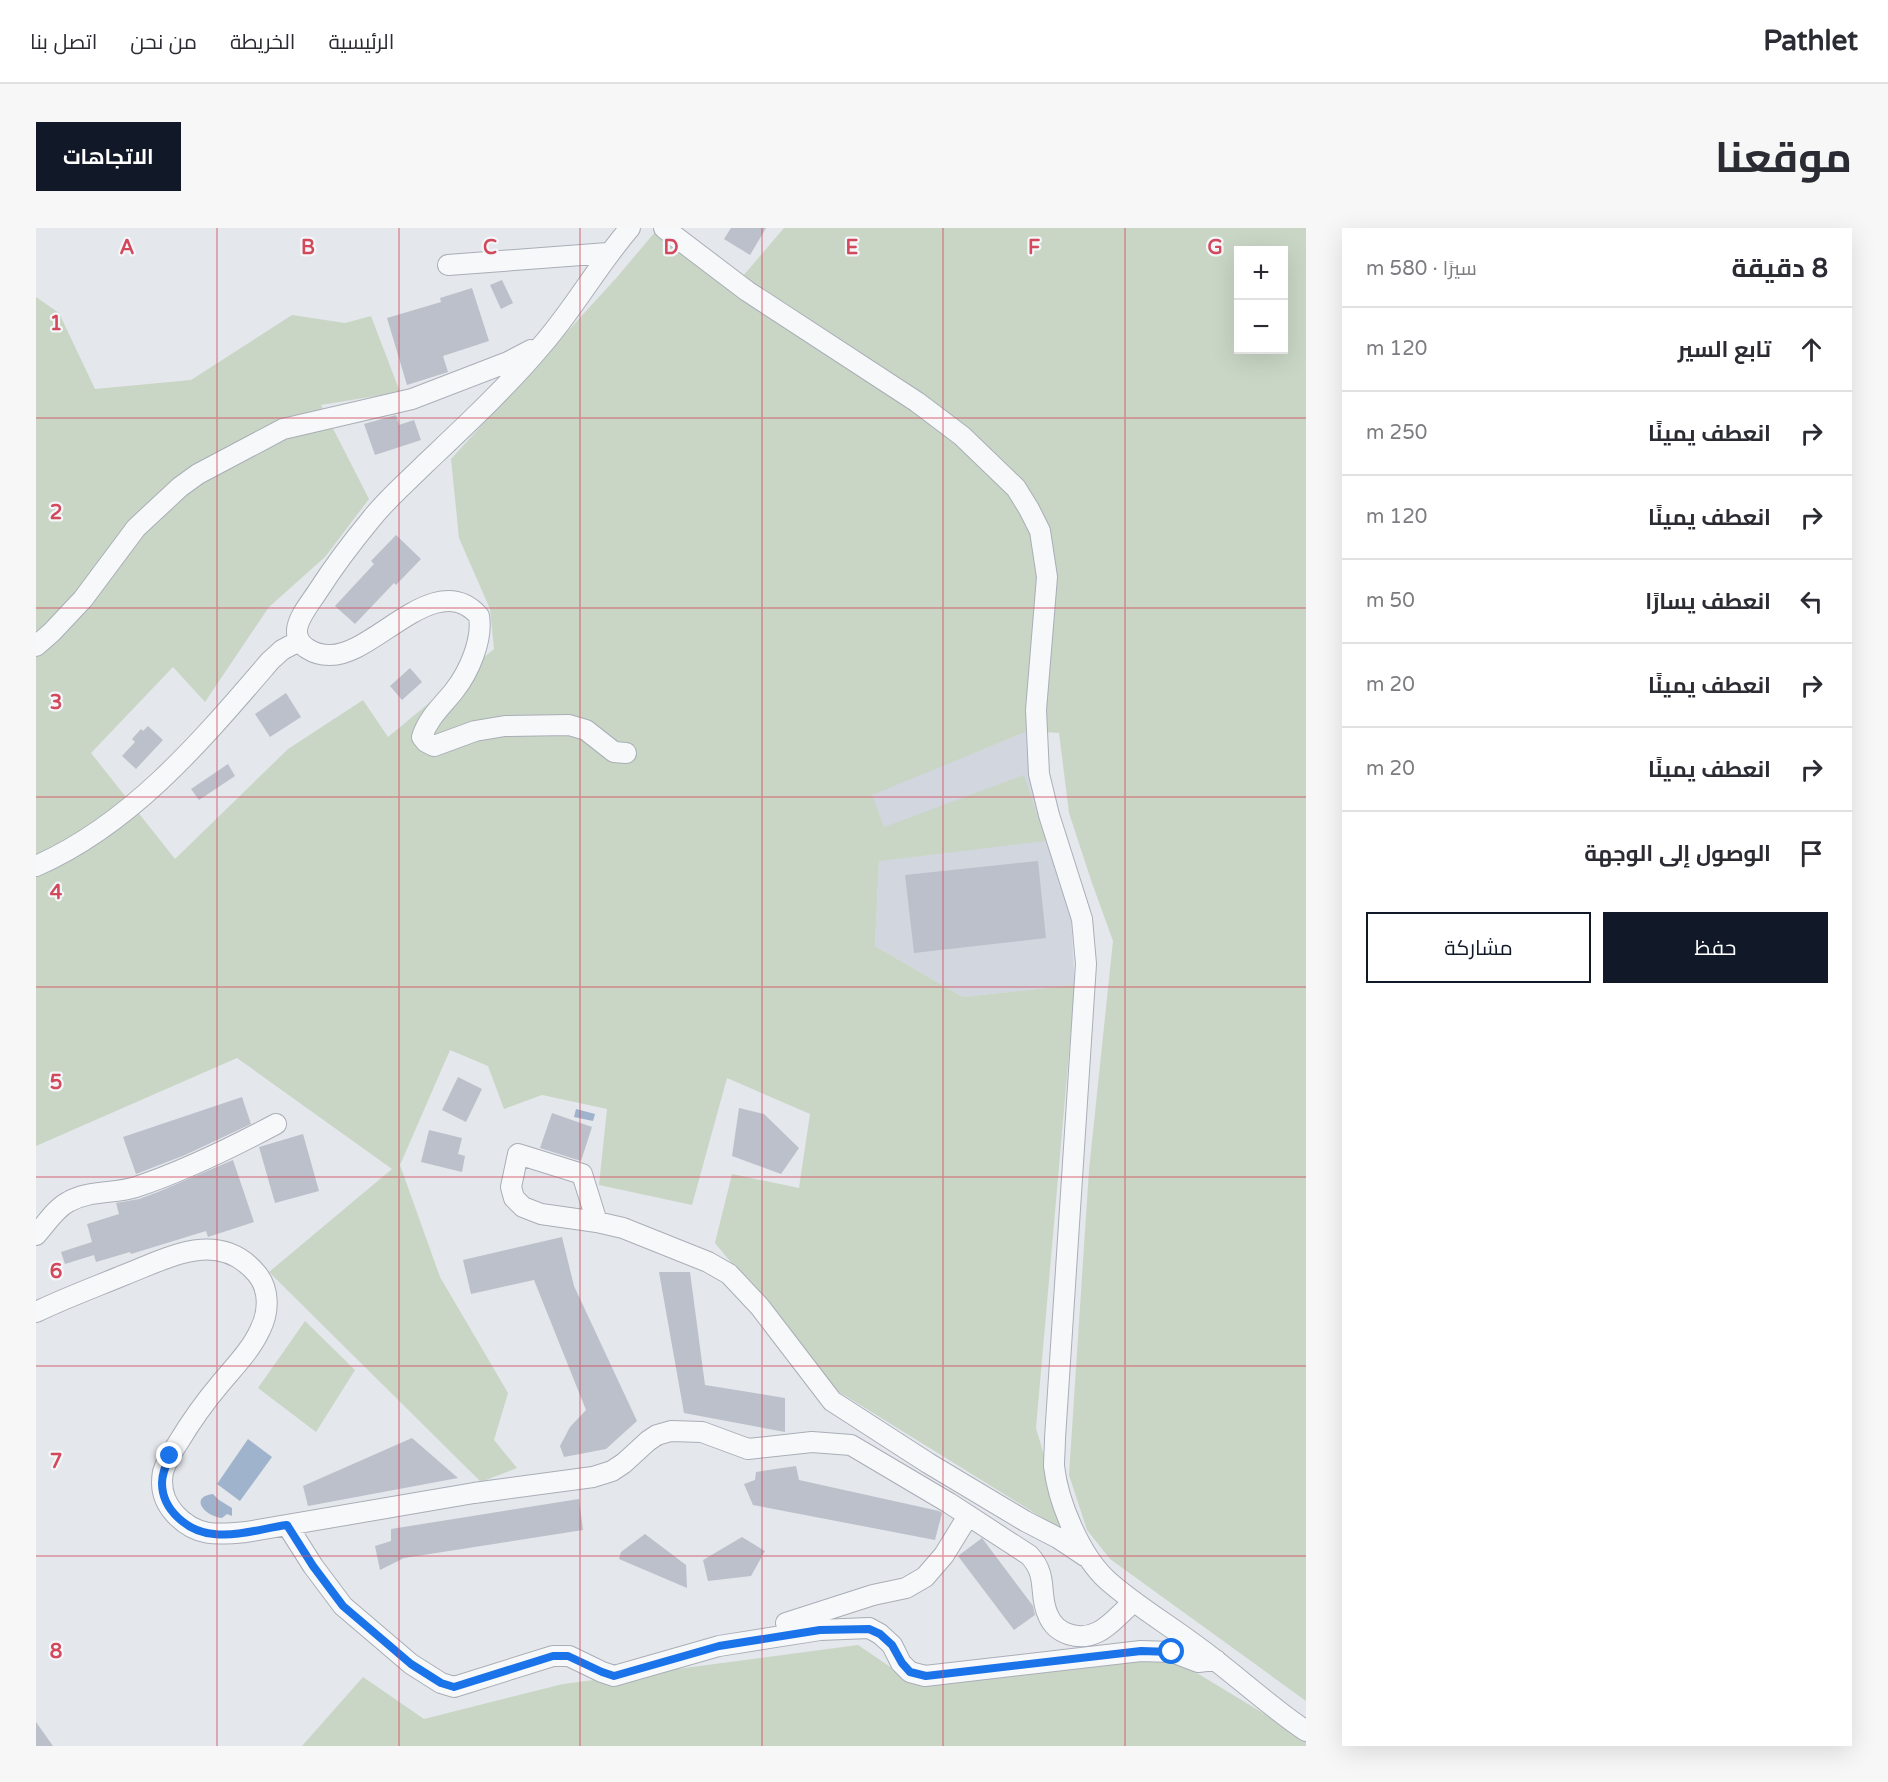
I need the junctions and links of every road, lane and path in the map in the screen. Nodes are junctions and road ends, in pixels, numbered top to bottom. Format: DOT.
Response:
graph roads {
  1 [pos="630,228"];
  2 [pos="664,228"];
  3 [pos="608,253"];
  4 [pos="448,265"];
  5 [pos="544,343"];
  6 [pos="300,641"];
  7 [pos="36,646"];
  8 [pos="626,753"];
  9 [pos="36,866"];
  10 [pos="276,1124"];
  11 [pos="597,1222"];
  12 [pos="36,1235"];
  13 [pos="36,1312"];
  14 [pos="968,1516"];
  15 [pos="287,1525"];
  16 [pos="1088,1558"];
  17 [pos="1134,1602"];
  18 [pos="786,1623"];
  19 [pos="1216,1660"];
  20 [pos="1306,1731"];
  1 -- 3 [label="street"];
  2 -- 16 [label="street"];
  3 -- 4 [label="street"];
  3 -- 5 [label="street"];
  5 -- 6 [label="street"];
  5 -- 7 [label="street"];
  6 -- 8 [label="street"];
  6 -- 9 [label="street"];
  10 -- 12 [label="street"];
  11 -- 11 [label="street"];
  11 -- 16 [label="street"];
  13 -- 15 [label="street"];
  14 -- 15 [label="street"];
  14 -- 17 [label="street"];
  14 -- 18 [label="street"];
  15 -- 19 [label="street"];
  16 -- 17 [label="street"];
  17 -- 19 [label="street"];
  19 -- 20 [label="street"];
}
